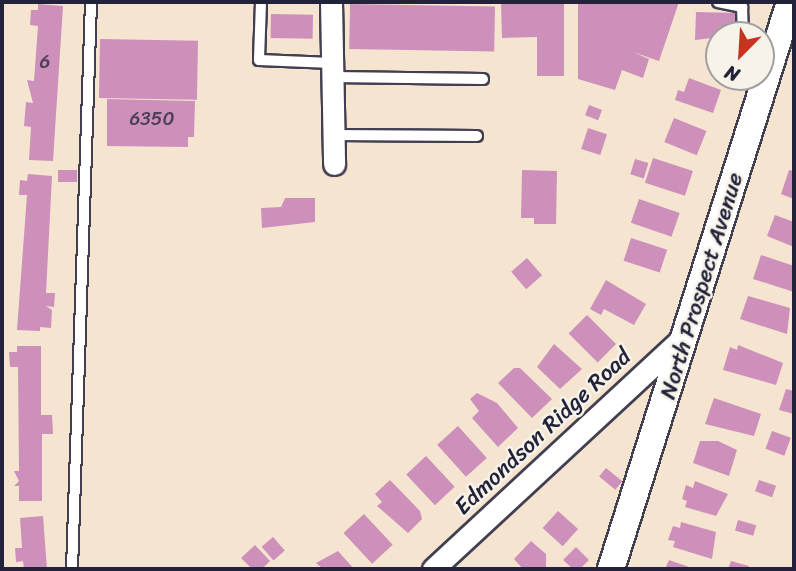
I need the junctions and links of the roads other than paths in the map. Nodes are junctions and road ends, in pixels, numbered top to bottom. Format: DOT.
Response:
graph roads {
  1 [pos="91,2"];
  2 [pos="261,2"];
  3 [pos="331,2"];
  4 [pos="718,2"];
  5 [pos="790,2"];
  6 [pos="742,21"];
  7 [pos="787,35"];
  8 [pos="775,55"];
  9 [pos="333,70"];
  10 [pos="483,79"];
  11 [pos="757,91"];
  12 [pos="334,135"];
  13 [pos="477,136"];
  14 [pos="334,164"];
  15 [pos="688,334"];
  16 [pos="72,569"];
  17 [pos="433,569"];
  18 [pos="611,569"];
  1 -- 16 [label="lane"];
  2 -- 9 [label="lane"];
  3 -- 9 [label="street"];
  4 -- 6 [label="lane"];
  5 -- 7 [label="street, North Prospect Avenue"];
  7 -- 8 [label="street, North Prospect Avenue"];
  9 -- 10 [label="lane"];
  9 -- 12 [label="street"];
  11 -- 15 [label="street, North Prospect Avenue"];
  12 -- 13 [label="lane"];
  12 -- 14 [label="street"];
  15 -- 17 [label="street, Edmondson Ridge Road"];
  15 -- 18 [label="street, North Prospect Avenue"];
}
